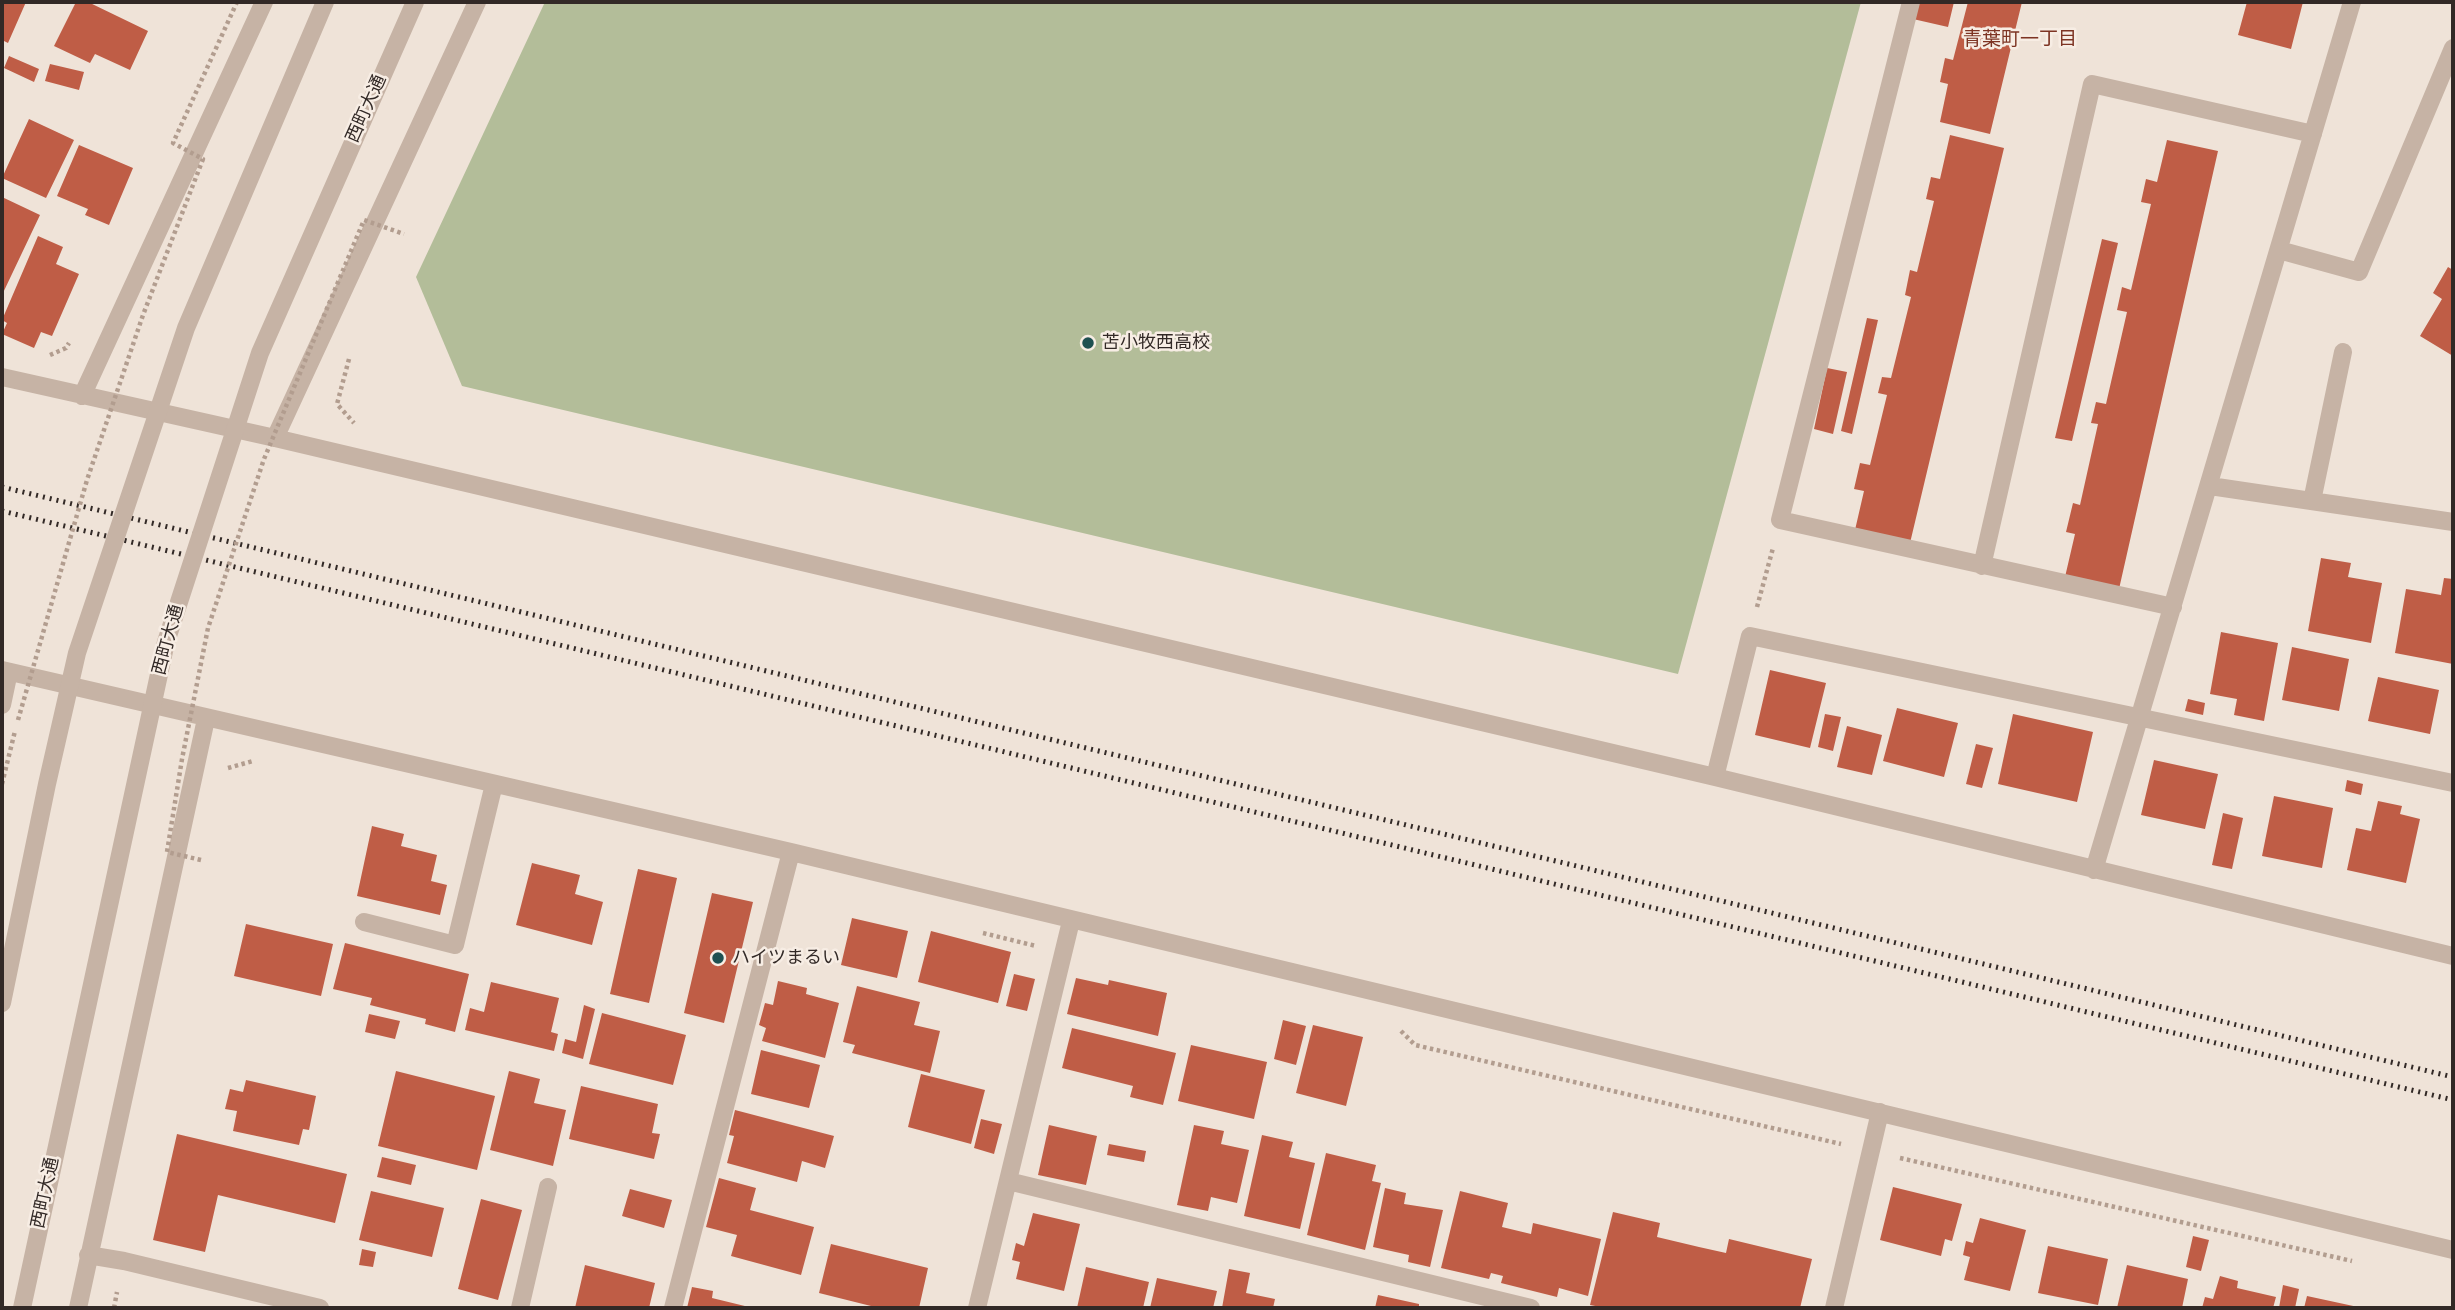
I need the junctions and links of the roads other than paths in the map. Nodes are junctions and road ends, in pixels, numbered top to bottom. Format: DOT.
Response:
graph roads {
  1 [pos="264,2"];
  2 [pos="325,2"];
  3 [pos="415,2"];
  4 [pos="477,2"];
  5 [pos="1911,2"];
  6 [pos="2352,2"];
  7 [pos="2453,48"];
  8 [pos="2313,134"];
  9 [pos="2279,250"];
  10 [pos="2343,352"];
  11 [pos="2,377"];
  12 [pos="82,396"];
  13 [pos="275,438"];
  14 [pos="2210,486"];
  15 [pos="2312,501"];
  16 [pos="2453,523"];
  17 [pos="1982,566"];
  18 [pos="2173,607"];
  19 [pos="5,671"];
  20 [pos="2,705"];
  21 [pos="2139,718"];
  22 [pos="205,719"];
  23 [pos="1715,777"];
  24 [pos="2453,783"];
  25 [pos="494,784"];
  26 [pos="791,852"];
  27 [pos="2094,870"];
  28 [pos="1071,921"];
  29 [pos="364,922"];
  30 [pos="2453,956"];
  31 [pos="2,1003"];
  32 [pos="1880,1112"];
  33 [pos="1008,1181"];
  34 [pos="548,1187"];
  35 [pos="2453,1250"];
  36 [pos="88,1255"];
  37 [pos="22,1308"];
  38 [pos="78,1308"];
  39 [pos="320,1308"];
  40 [pos="520,1308"];
  41 [pos="673,1308"];
  42 [pos="976,1308"];
  43 [pos="1531,1308"];
  44 [pos="1833,1308"];
  1 -- 12 [label="street"];
  2 -- 31 [label="street, bridge"];
  3 -- 37 [label="street, 西町大通, bridge"];
  4 -- 13 [label="street"];
  5 -- 17 [label="street"];
  6 -- 8 [label="street"];
  7 -- 9 [label="street"];
  8 -- 9 [label="street"];
  8 -- 17 [label="street"];
  9 -- 14 [label="street"];
  10 -- 15 [label="street"];
  11 -- 12 [label="street"];
  12 -- 13 [label="street"];
  13 -- 23 [label="street"];
  14 -- 15 [label="street"];
  14 -- 18 [label="street"];
  15 -- 16 [label="street"];
  17 -- 18 [label="street"];
  18 -- 21 [label="street"];
  19 -- 20 [label="street"];
  19 -- 22 [label="street"];
  21 -- 23 [label="street"];
  21 -- 24 [label="street"];
  21 -- 27 [label="street"];
  22 -- 25 [label="street"];
  22 -- 36 [label="street"];
  23 -- 27 [label="street"];
  25 -- 26 [label="street"];
  25 -- 29 [label="street"];
  26 -- 28 [label="street"];
  26 -- 41 [label="street"];
  27 -- 30 [label="street"];
  28 -- 32 [label="street"];
  28 -- 33 [label="street"];
  32 -- 35 [label="street"];
  32 -- 44 [label="street"];
  33 -- 42 [label="street"];
  33 -- 43 [label="street"];
  34 -- 40 [label="street"];
  36 -- 38 [label="street"];
  36 -- 39 [label="street"];
}
